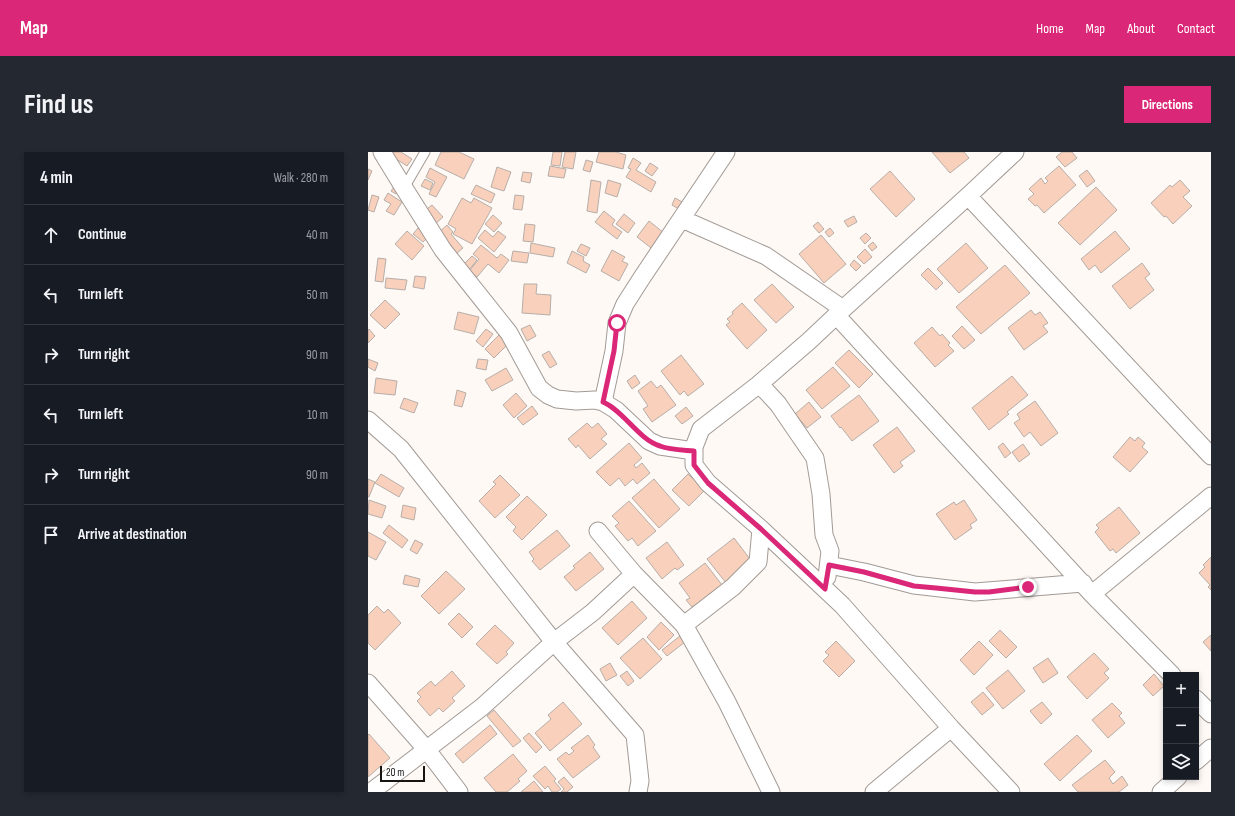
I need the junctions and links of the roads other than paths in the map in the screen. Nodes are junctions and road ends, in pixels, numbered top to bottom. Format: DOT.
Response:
graph roads {
  1 [pos="382,152"];
  2 [pos="425,152"];
  3 [pos="726,152"];
  4 [pos="1015,152"];
  5 [pos="404,188"];
  6 [pos="968,196"];
  7 [pos="682,219"];
  8 [pos="839,312"];
  9 [pos="758,385"];
  10 [pos="603,402"];
  11 [pos="368,420"];
  12 [pos="694,451"];
  13 [pos="1211,456"];
  14 [pos="1211,496"];
  15 [pos="761,529"];
  16 [pos="598,531"];
  17 [pos="829,565"];
  18 [pos="634,574"];
  19 [pos="1087,588"];
  20 [pos="825,589"];
  21 [pos="684,625"];
  22 [pos="554,642"];
  23 [pos="1169,672"];
  24 [pos="368,683"];
  25 [pos="1199,702"];
  26 [pos="1211,714"];
  27 [pos="951,728"];
  28 [pos="1211,748"];
  29 [pos="427,750"];
  30 [pos="1199,758"];
  31 [pos="1175,780"];
  32 [pos="371,792"];
  33 [pos="459,792"];
  34 [pos="638,792"];
  35 [pos="771,792"];
  36 [pos="874,792"];
  37 [pos="1011,792"];
  38 [pos="1161,792"];
  1 -- 5 [label="street"];
  2 -- 5 [label="lane"];
  3 -- 7 [label="street"];
  4 -- 6 [label="street"];
  5 -- 10 [label="street"];
  6 -- 8 [label="street"];
  6 -- 13 [label="street"];
  7 -- 8 [label="street"];
  7 -- 10 [label="street"];
  8 -- 9 [label="street"];
  8 -- 19 [label="street"];
  9 -- 12 [label="street"];
  9 -- 17 [label="street"];
  10 -- 12 [label="street"];
  11 -- 22 [label="street"];
  12 -- 15 [label="street"];
  14 -- 19 [label="street"];
  15 -- 20 [label="street"];
  15 -- 21 [label="street"];
  16 -- 18 [label="street"];
  17 -- 19 [label="street"];
  17 -- 20 [label="street"];
  18 -- 21 [label="street"];
  18 -- 22 [label="street"];
  19 -- 23 [label="street"];
  20 -- 27 [label="street"];
  21 -- 35 [label="street"];
  22 -- 29 [label="street"];
  22 -- 34 [label="street"];
  24 -- 29 [label="street"];
  25 -- 26 [label="street"];
  27 -- 36 [label="street"];
  27 -- 37 [label="street"];
  28 -- 30 [label="street"];
  29 -- 32 [label="street"];
  29 -- 33 [label="street"];
  31 -- 38 [label="street"];
}
